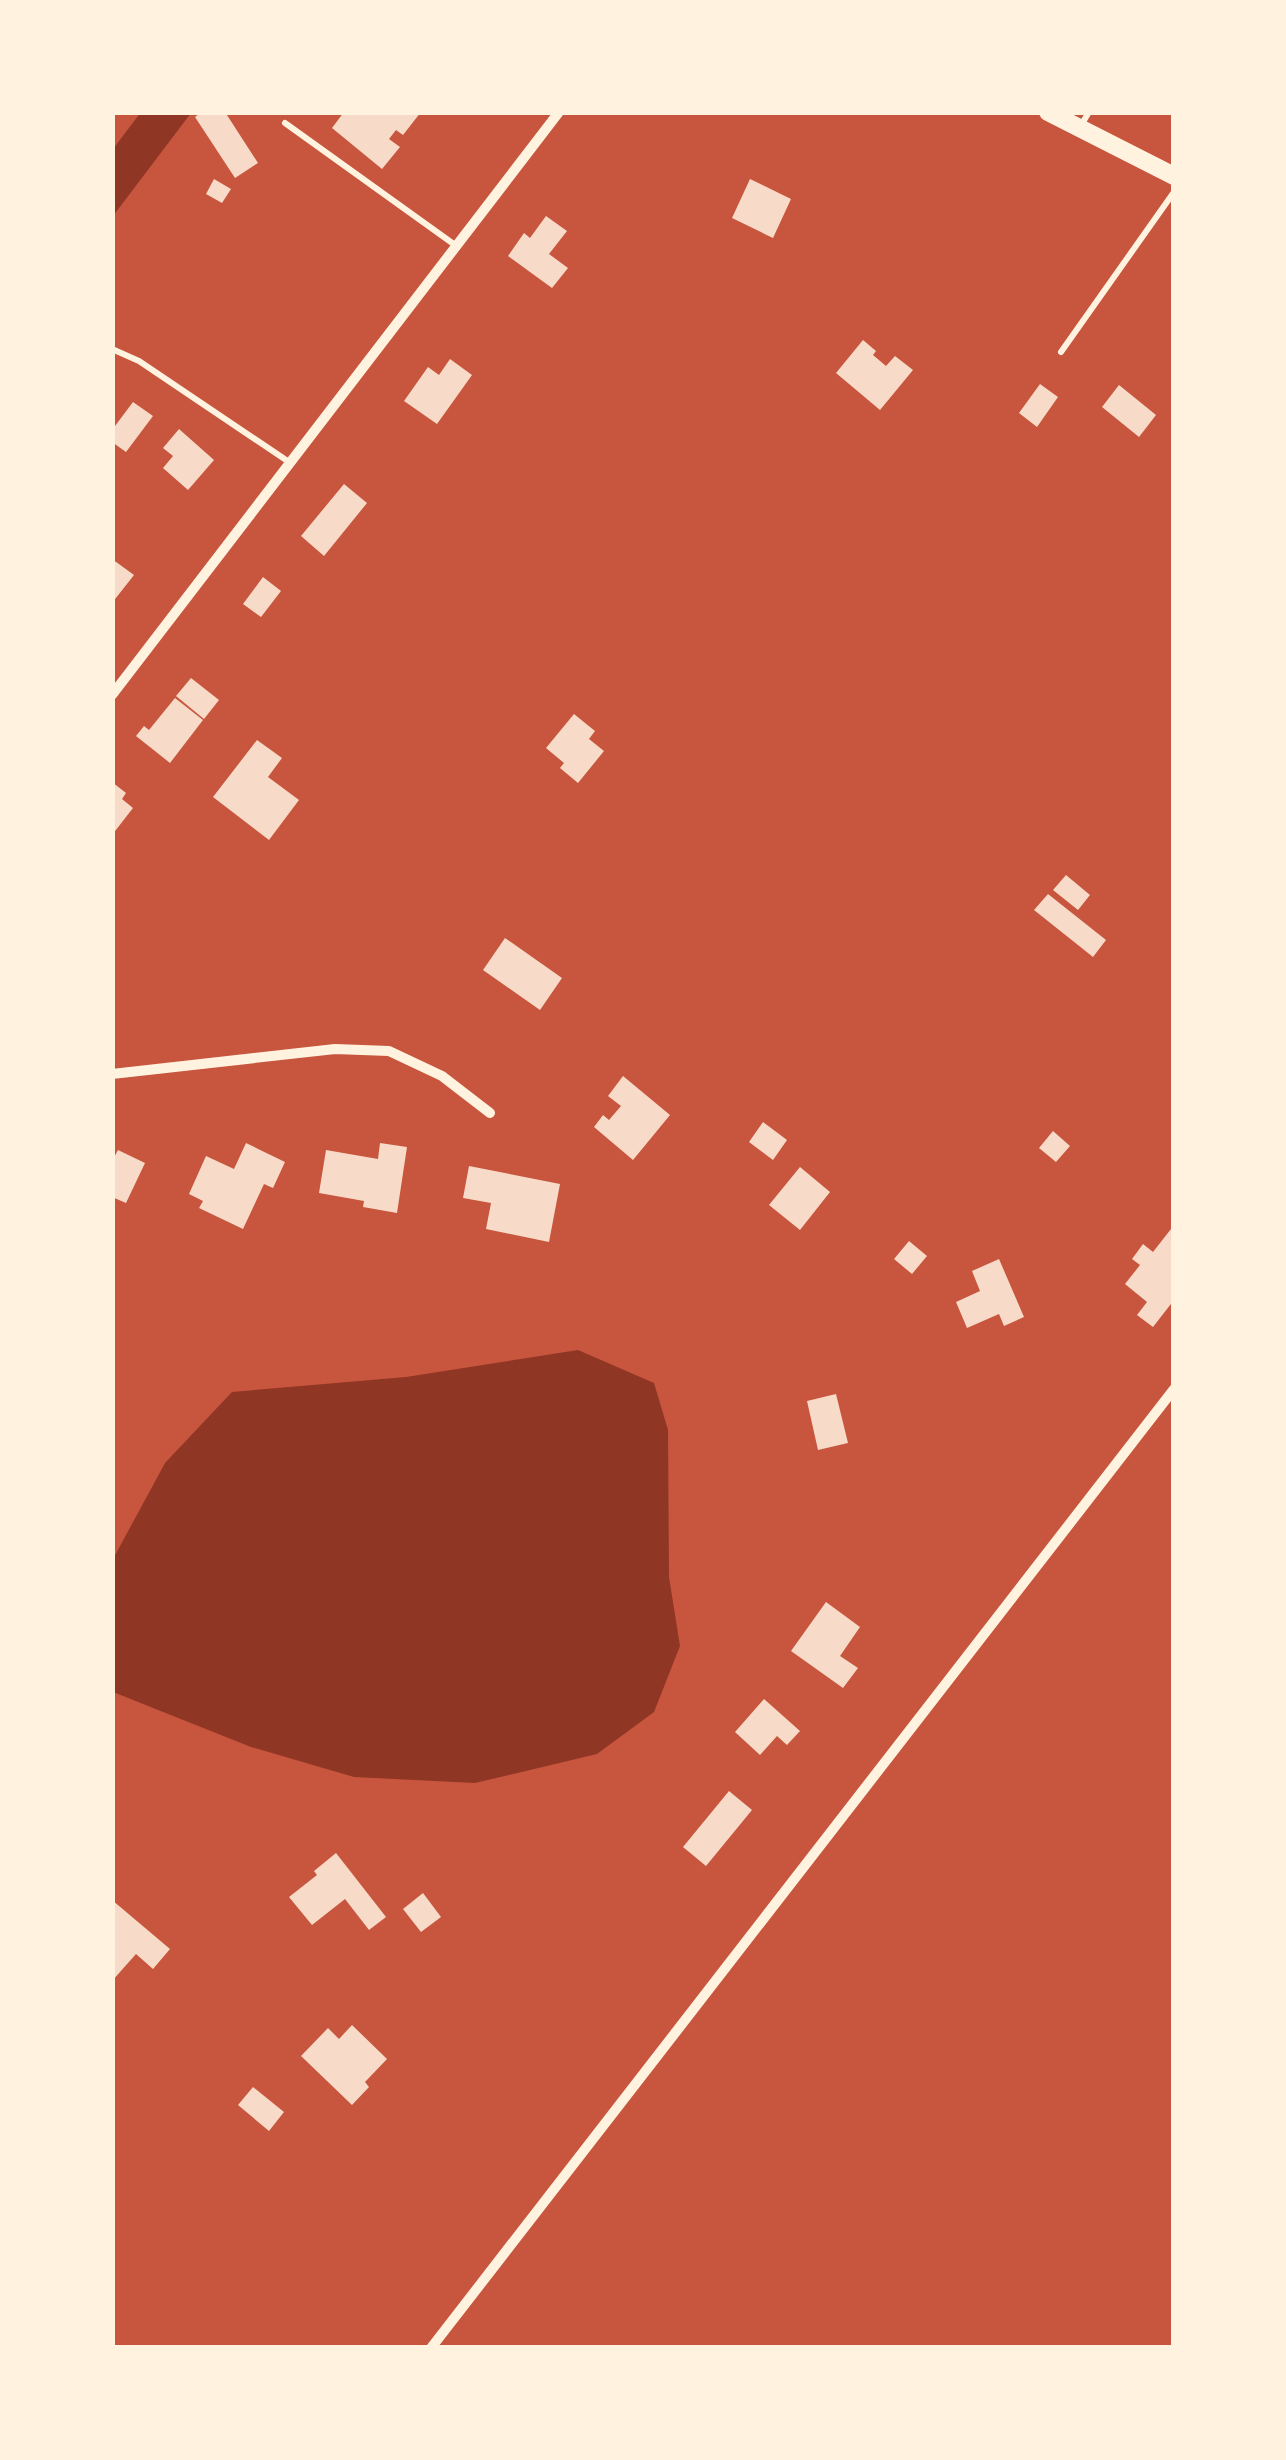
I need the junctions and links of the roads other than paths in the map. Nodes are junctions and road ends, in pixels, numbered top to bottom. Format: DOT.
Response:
graph roads {
  1 [pos="559,112"];
  2 [pos="1048,112"];
  3 [pos="1084,120"];
  4 [pos="285,123"];
  5 [pos="1174,176"];
  6 [pos="1174,192"];
  7 [pos="456,246"];
  8 [pos="112,349"];
  9 [pos="1061,352"];
  10 [pos="290,463"];
  11 [pos="112,694"];
  12 [pos="112,1074"];
  13 [pos="490,1113"];
  14 [pos="1174,1389"];
  15 [pos="431,2348"];
  1 -- 7 [label="street"];
  2 -- 3 [label="main road"];
  3 -- 5 [label="main road"];
  4 -- 7 [label="lane"];
  6 -- 9 [label="lane"];
  7 -- 10 [label="street"];
  8 -- 10 [label="lane"];
  10 -- 11 [label="street"];
  12 -- 13 [label="street"];
  14 -- 15 [label="street"];
}
